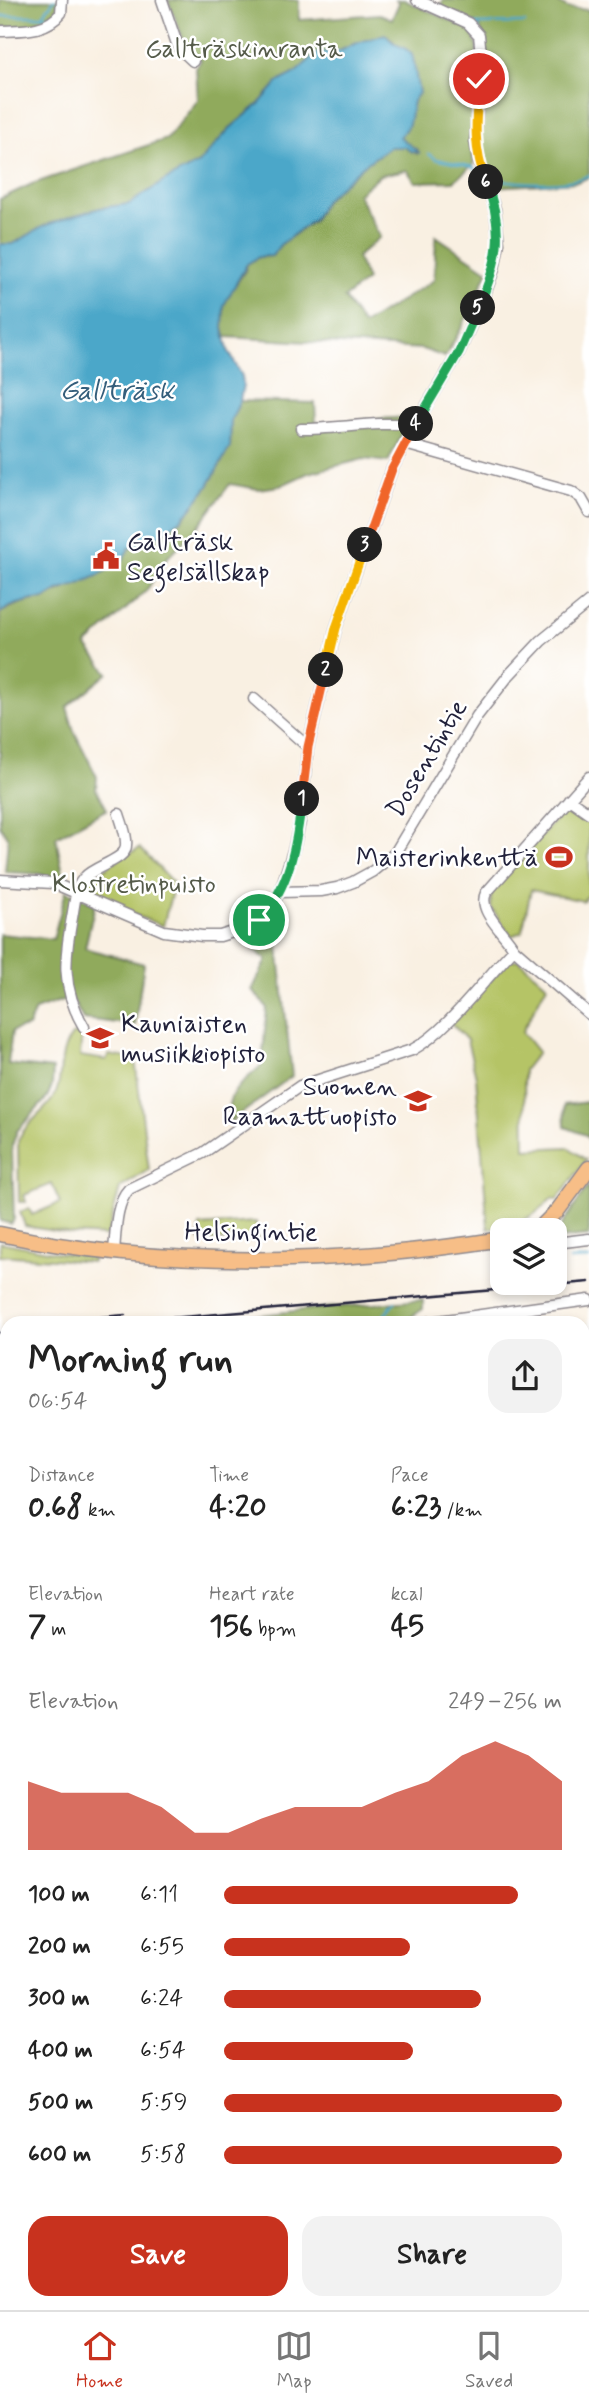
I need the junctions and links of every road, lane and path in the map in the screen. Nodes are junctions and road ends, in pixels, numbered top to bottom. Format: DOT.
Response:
graph roads {
  1 [pos="62,0"];
  2 [pos="162,0"];
  3 [pos="417,0"];
  4 [pos="0,31"];
  5 [pos="193,61"];
  6 [pos="415,425"];
  7 [pos="301,429"];
  8 [pos="405,444"];
  9 [pos="585,495"];
  10 [pos="589,512"];
  11 [pos="589,603"];
  12 [pos="254,699"];
  13 [pos="308,747"];
  14 [pos="589,777"];
  15 [pos="569,799"];
  16 [pos="118,814"];
  17 [pos="589,814"];
  18 [pos="0,880"];
  19 [pos="77,892"];
  20 [pos="280,892"];
  21 [pos="514,949"];
  22 [pos="589,1014"];
  23 [pos="83,1027"];
  24 [pos="589,1168"];
  25 [pos="551,1218"];
  26 [pos="0,1234"];
  27 [pos="490,1240"];
  28 [pos="589,1240"];
  29 [pos="567,1242"];
  30 [pos="114,1251"];
  31 [pos="589,1300"];
  32 [pos="520,1310"];
  33 [pos="476,1316"];
  34 [pos="521,1316"];
  1 -- 4 [label="street"];
  2 -- 5 [label="street"];
  3 -- 6 [label="street"];
  6 -- 7 [label="street"];
  6 -- 8 [label="street"];
  8 -- 9 [label="street"];
  8 -- 13 [label="street"];
  9 -- 10 [label="street"];
  11 -- 20 [label="street, Dosentintie"];
  12 -- 13 [label="street"];
  13 -- 20 [label="street"];
  14 -- 15 [label="street"];
  15 -- 17 [label="street"];
  15 -- 21 [label="street"];
  16 -- 19 [label="street"];
  18 -- 19 [label="street"];
  19 -- 20 [label="street"];
  19 -- 23 [label="street"];
  21 -- 22 [label="street"];
  21 -- 30 [label="street"];
  24 -- 25 [label="main road"];
  26 -- 30 [label="main road, Helsingintie"];
  27 -- 30 [label="main road, Helsingintie"];
  28 -- 29 [label="street"];
  31 -- 32 [label="street"];
  32 -- 33 [label="street"];
  32 -- 34 [label="street"];
}
